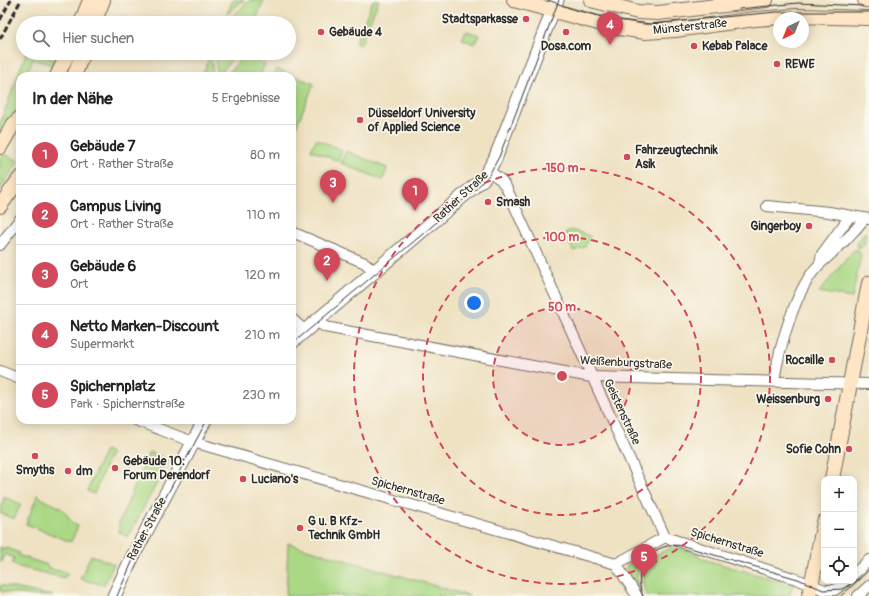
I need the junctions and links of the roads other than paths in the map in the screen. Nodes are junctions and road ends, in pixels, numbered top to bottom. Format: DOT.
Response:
graph roads {
  1 [pos="90,0"];
  2 [pos="103,0"];
  3 [pos="514,0"];
  4 [pos="591,0"];
  5 [pos="766,0"];
  6 [pos="865,0"];
  7 [pos="869,0"];
  8 [pos="555,6"];
  9 [pos="84,16"];
  10 [pos="97,16"];
  11 [pos="869,18"];
  12 [pos="65,60"];
  13 [pos="80,60"];
  14 [pos="59,72"];
  15 [pos="76,72"];
  16 [pos="16,122"];
  17 [pos="0,147"];
  18 [pos="489,171"];
  19 [pos="16,184"];
  20 [pos="0,206"];
  21 [pos="766,206"];
  22 [pos="850,216"];
  23 [pos="866,219"];
  24 [pos="16,224"];
  25 [pos="296,234"];
  26 [pos="0,246"];
  27 [pos="820,263"];
  28 [pos="375,272"];
  29 [pos="869,283"];
  30 [pos="316,321"];
  31 [pos="296,323"];
  32 [pos="305,331"];
  33 [pos="296,339"];
  34 [pos="0,371"];
  35 [pos="16,377"];
  36 [pos="592,377"];
  37 [pos="774,381"];
  38 [pos="850,384"];
  39 [pos="869,384"];
  40 [pos="146,424"];
  41 [pos="203,424"];
  42 [pos="193,442"];
  43 [pos="833,476"];
  44 [pos="665,537"];
  45 [pos="821,538"];
  46 [pos="869,560"];
  47 [pos="616,564"];
  48 [pos="857,571"];
  49 [pos="843,584"];
  50 [pos="869,586"];
  51 [pos="811,590"];
  52 [pos="114,596"];
  53 [pos="637,596"];
  54 [pos="858,596"];
  1 -- 9 [label="main road"];
  2 -- 10 [label="main road"];
  3 -- 8 [label="main road, Münsterstraße"];
  4 -- 5 [label="main road, Münsterstraße"];
  6 -- 7 [label="main road"];
  8 -- 11 [label="main road, Münsterstraße"];
  8 -- 18 [label="street, Rather Straße"];
  12 -- 14 [label="main road"];
  13 -- 15 [label="main road"];
  16 -- 17 [label="main road"];
  18 -- 28 [label="street, Rather Straße"];
  18 -- 36 [label="street, Geistenstraße"];
  19 -- 20 [label="main road"];
  21 -- 22 [label="street"];
  22 -- 23 [label="street"];
  22 -- 27 [label="street"];
  23 -- 27 [label="street"];
  24 -- 26 [label="street"];
  25 -- 28 [label="street"];
  27 -- 37 [label="street"];
  28 -- 30 [label="street, Rather Straße"];
  29 -- 38 [label="main road"];
  30 -- 32 [label="street, Rather Straße"];
  30 -- 36 [label="street, Weißenburgstraße"];
  31 -- 32 [label="street"];
  32 -- 33 [label="street, Rather Straße"];
  34 -- 35 [label="street"];
  36 -- 37 [label="street, Weißenburgstraße"];
  36 -- 44 [label="street, Geistenstraße"];
  37 -- 38 [label="street, Weißenburgstraße"];
  38 -- 39 [label="street, Weißenburgstraße"];
  38 -- 43 [label="main road"];
  40 -- 42 [label="street, Spichernstraße"];
  41 -- 42 [label="street, Rather Straße"];
  42 -- 47 [label="street, Spichernstraße"];
  42 -- 52 [label="street, Rather Straße"];
  44 -- 47 [label="street"];
  44 -- 51 [label="street, Spichernstraße"];
  45 -- 51 [label="main road"];
  46 -- 48 [label="street"];
  47 -- 53 [label="street"];
  49 -- 51 [label="street, Spichernstraße"];
  50 -- 54 [label="street"];
}
